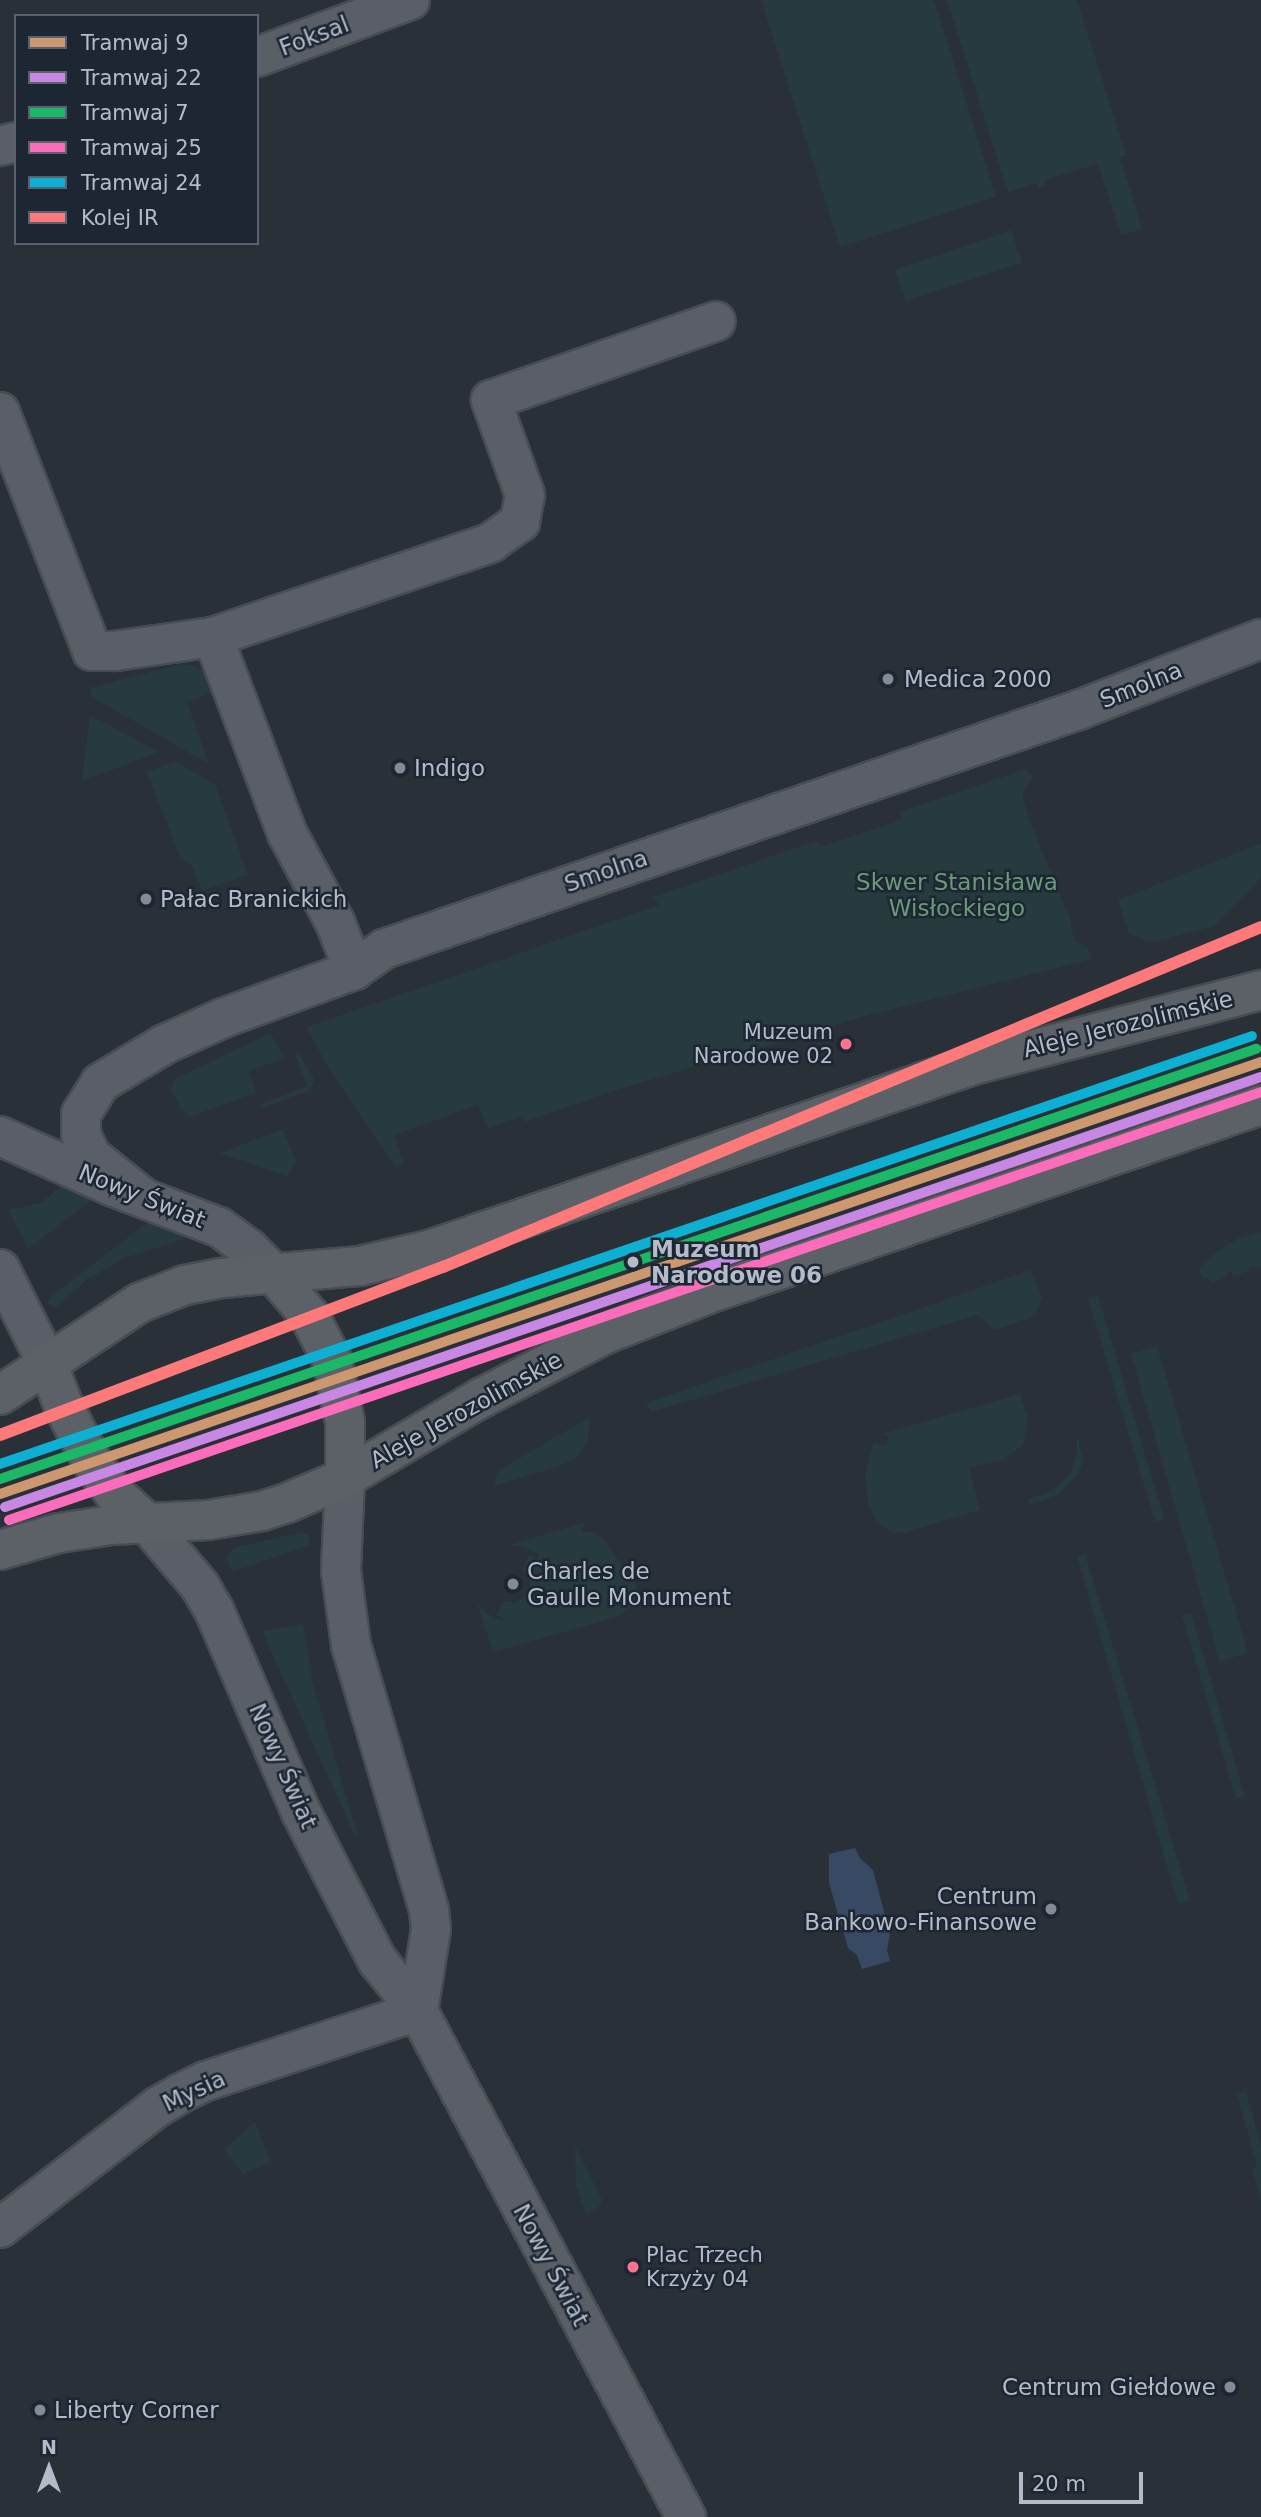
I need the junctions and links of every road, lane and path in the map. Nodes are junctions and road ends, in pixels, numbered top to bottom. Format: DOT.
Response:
graph roads {
  1 [pos="410,0"];
  2 [pos="259,56"];
  3 [pos="716,321"];
  4 [pos="0,412"];
  5 [pos="213,637"];
  6 [pos="1261,639"];
  7 [pos="354,970"];
  8 [pos="1261,990"];
  9 [pos="1261,1105"];
  10 [pos="0,1136"];
  11 [pos="141,1196"];
  12 [pos="0,1269"];
  13 [pos="273,1273"];
  14 [pos="48,1365"];
  15 [pos="0,1395"];
  16 [pos="345,1478"];
  17 [pos="146,1522"];
  18 [pos="0,1550"];
  19 [pos="418,2011"];
  20 [pos="0,2228"];
  21 [pos="686,2517"];
  1 -- 2 [label="street, Foksal"];
  3 -- 5 [label="street"];
  4 -- 5 [label="street"];
  5 -- 7 [label="street"];
  6 -- 7 [label="street, Smolna"];
  7 -- 11 [label="street, Smolna"];
  8 -- 13 [label="main road, Aleje Jerozolimskie"];
  9 -- 16 [label="main road, Aleje Jerozolimskie"];
  10 -- 11 [label="street, Nowy Świat"];
  11 -- 13 [label="street, Nowy Świat"];
  12 -- 14 [label="street"];
  13 -- 14 [label="main road, Aleje Jerozolimskie"];
  13 -- 16 [label="main road"];
  14 -- 15 [label="main road"];
  14 -- 17 [label="main road"];
  16 -- 17 [label="main road, Aleje Jerozolimskie"];
  16 -- 19 [label="street"];
  17 -- 18 [label="main road"];
  17 -- 19 [label="street, Nowy Świat"];
  19 -- 20 [label="street, Mysia"];
  19 -- 21 [label="street, Nowy Świat"];
}
